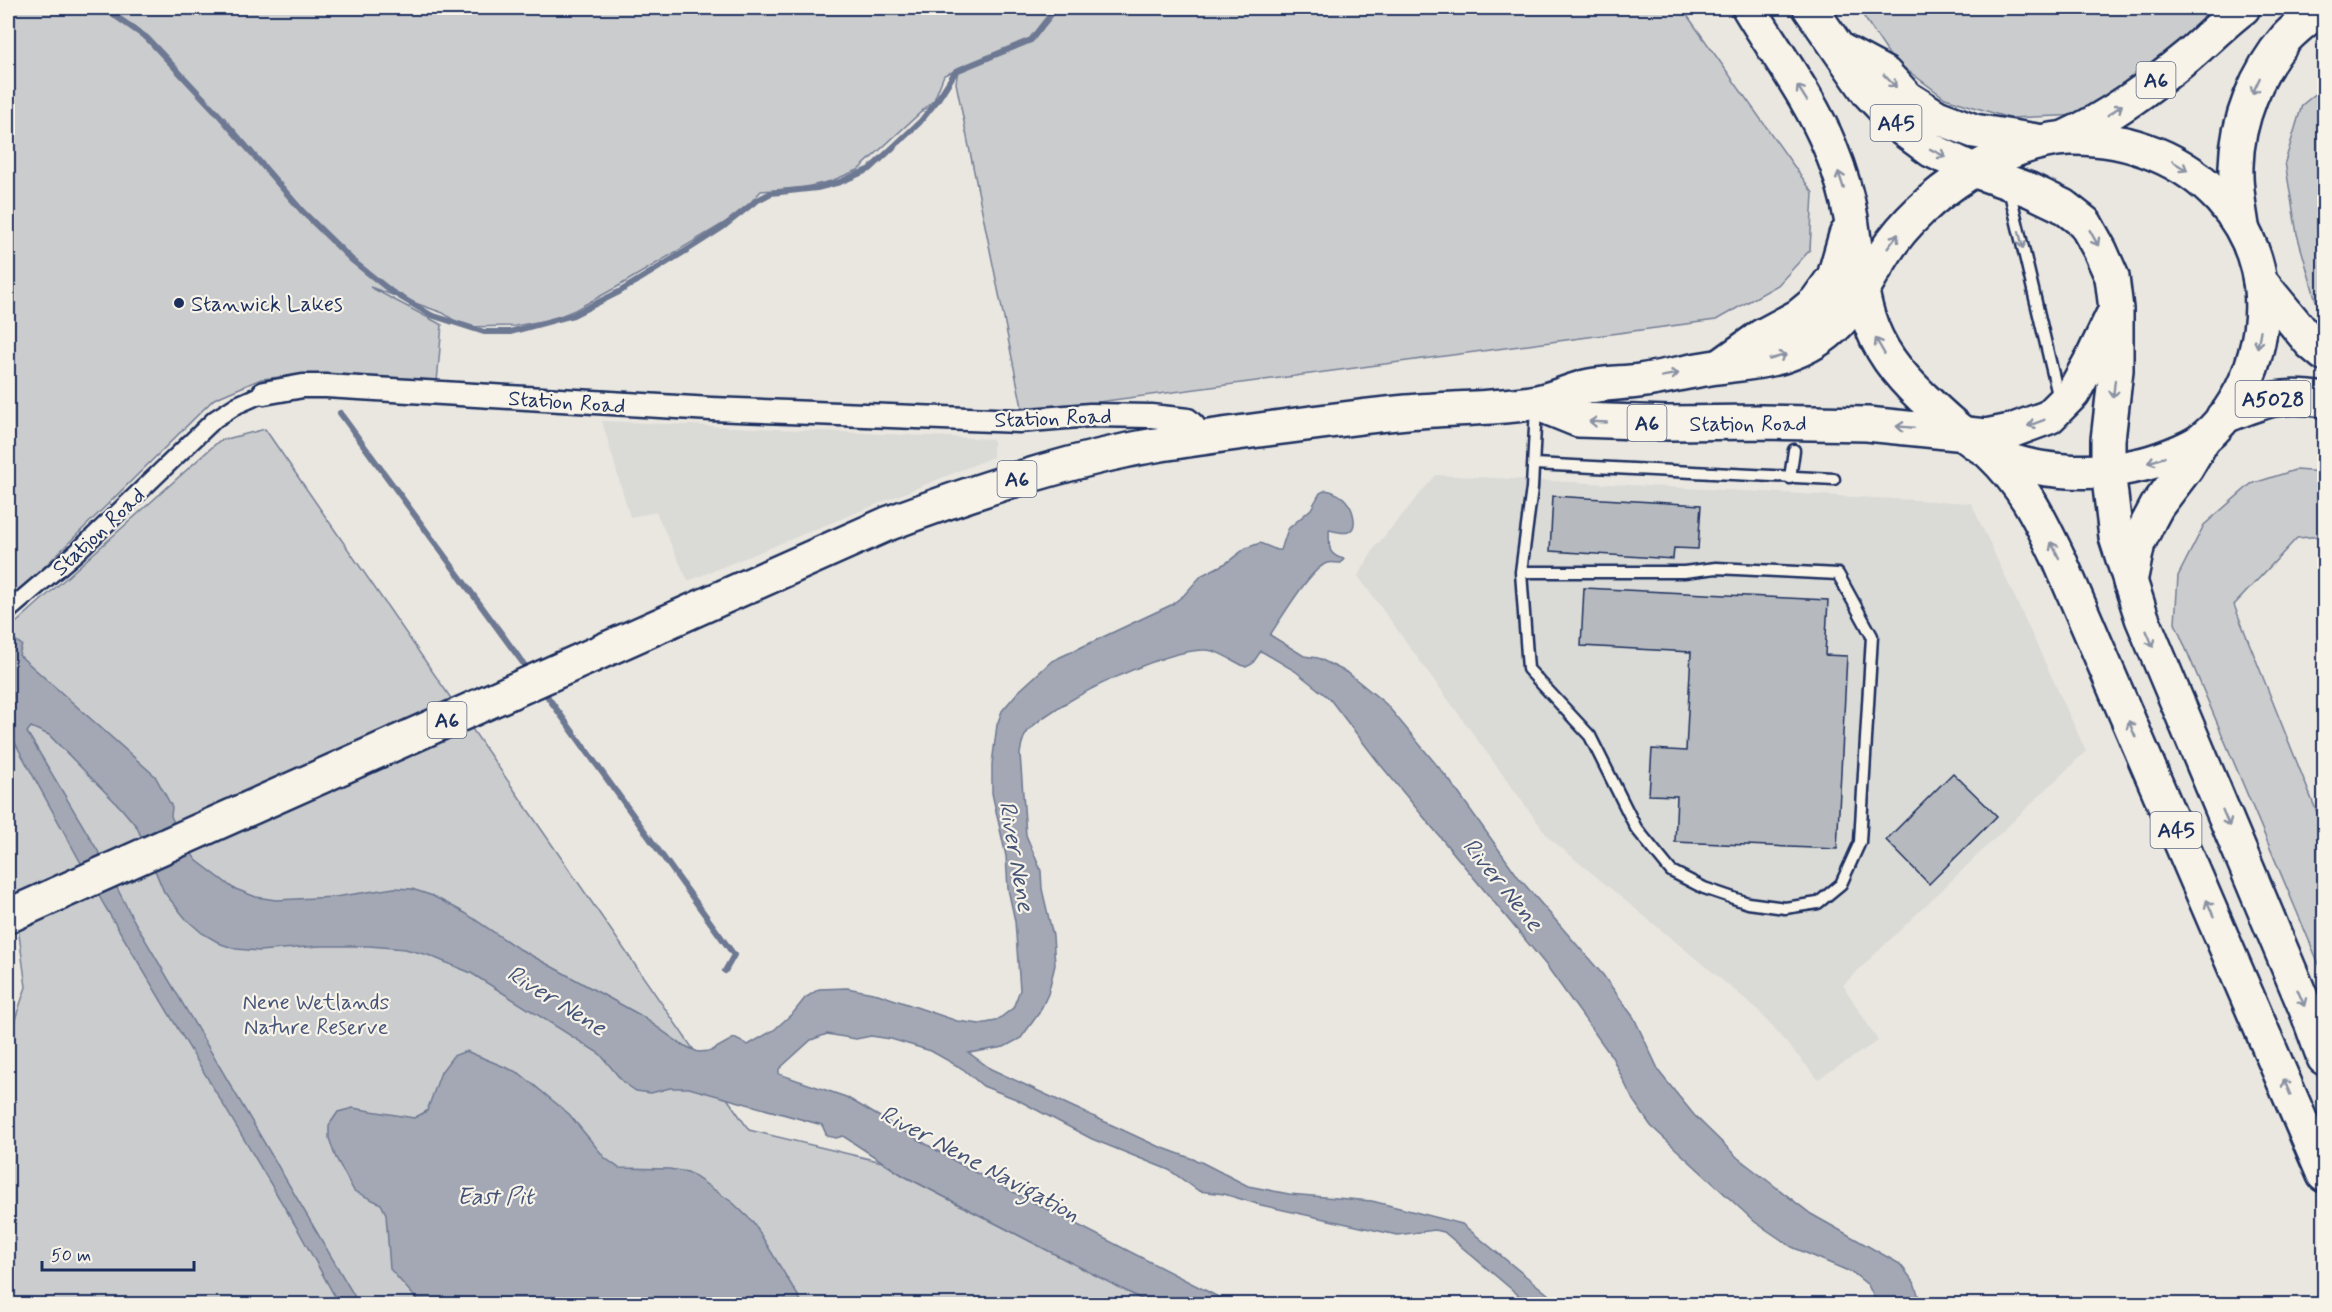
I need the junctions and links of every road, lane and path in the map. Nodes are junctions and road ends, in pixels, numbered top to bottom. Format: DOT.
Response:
graph roads {
  1 [pos="1749,8"];
  2 [pos="1810,8"];
  3 [pos="2243,8"];
  4 [pos="2321,8"];
  5 [pos="1841,51"];
  6 [pos="2053,140"];
  7 [pos="1973,170"];
  8 [pos="2008,183"];
  9 [pos="1851,216"];
  10 [pos="2242,226"];
  11 [pos="2260,281"];
  12 [pos="1862,291"];
  13 [pos="2116,309"];
  14 [pos="2325,354"];
  15 [pos="1720,366"];
  16 [pos="264,393"];
  17 [pos="2325,400"];
  18 [pos="1536,403"];
  19 [pos="2061,405"];
  20 [pos="2223,417"];
  21 [pos="1196,439"];
  22 [pos="2202,441"];
  23 [pos="1976,442"];
  24 [pos="1794,450"];
  25 [pos="1534,464"];
  26 [pos="2108,470"];
  27 [pos="1790,478"];
  28 [pos="1834,479"];
  29 [pos="1521,572"];
  30 [pos="2130,584"];
  31 [pos="8,611"];
  32 [pos="8,916"];
  33 [pos="2325,1058"];
  34 [pos="2325,1175"];
  9 -- 1 [label="main road, one-way"];
  2 -- 5 [label="main road, A45"];
  6 -- 3 [label="main road, A6, one-way"];
  4 -- 10 [label="main road, one-way"];
  5 -- 6 [label="main road, A45, one-way"];
  5 -- 7 [label="main road, A45, one-way"];
  6 -- 7 [label="main road, Station Road"];
  6 -- 10 [label="main road, one-way"];
  7 -- 8 [label="main road"];
  12 -- 7 [label="main road, Station Road, one-way"];
  8 -- 13 [label="main road, one-way"];
  8 -- 19 [label="lane, one-way"];
  9 -- 12 [label="main road"];
  9 -- 15 [label="main road, A6"];
  10 -- 11 [label="main road"];
  11 -- 14 [label="main road, A5028"];
  11 -- 20 [label="main road, one-way"];
  15 -- 12 [label="main road, Station Road / A6, one-way"];
  23 -- 12 [label="main road, one-way"];
  13 -- 19 [label="main road"];
  13 -- 26 [label="main road, A45, one-way"];
  18 -- 15 [label="main road, Station Road / A6, one-way"];
  16 -- 21 [label="street, Station Road"];
  16 -- 31 [label="street, Station Road"];
  17 -- 20 [label="main road, A5028"];
  18 -- 21 [label="main road, Station Road / A6"];
  23 -- 18 [label="main road, Station Road / A6, one-way"];
  18 -- 25 [label="lane"];
  19 -- 23 [label="main road, one-way"];
  20 -- 22 [label="main road"];
  21 -- 32 [label="main road, Station Road / A6"];
  22 -- 26 [label="main road, one-way"];
  22 -- 30 [label="main road"];
  23 -- 26 [label="main road"];
  34 -- 23 [label="main road, A45, one-way"];
  24 -- 27 [label="lane"];
  25 -- 27 [label="lane"];
  25 -- 29 [label="lane"];
  26 -- 30 [label="main road, A45"];
  27 -- 28 [label="lane"];
  29 -- 29 [label="lane"];
  30 -- 33 [label="main road, A45, one-way"];
}
